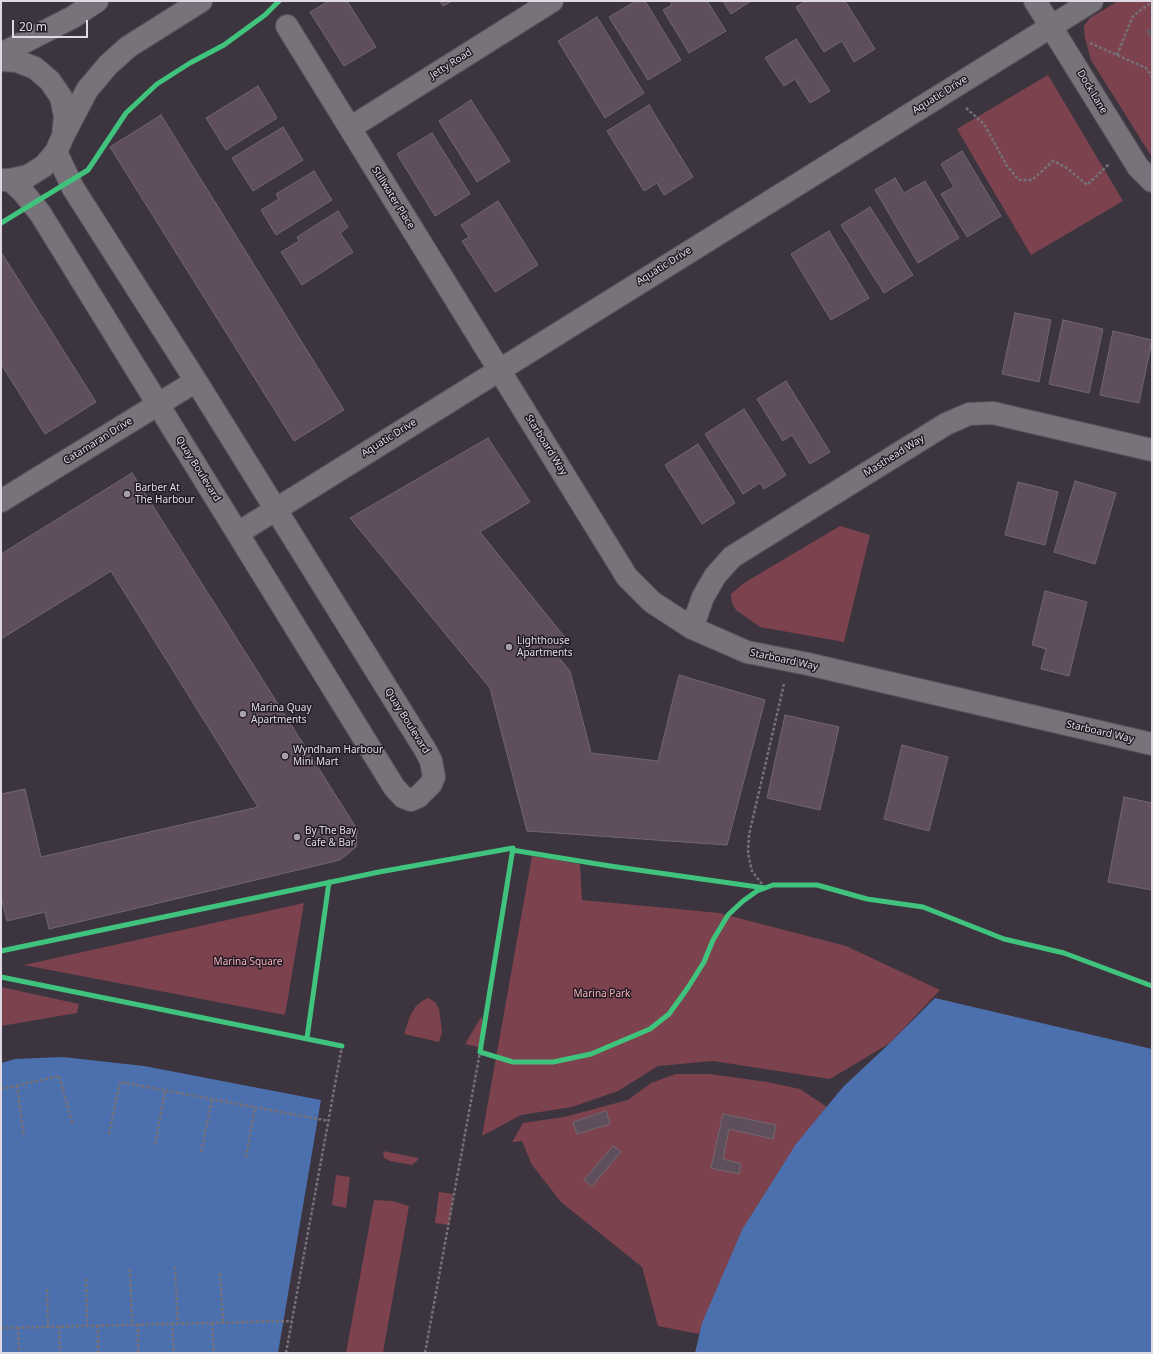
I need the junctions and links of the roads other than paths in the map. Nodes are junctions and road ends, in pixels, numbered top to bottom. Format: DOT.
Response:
graph roads {
  1 [pos="97,1"];
  2 [pos="201,1"];
  3 [pos="552,1"];
  4 [pos="1035,1"];
  5 [pos="1092,1"];
  6 [pos="177,8"];
  7 [pos="287,26"];
  8 [pos="1051,26"];
  9 [pos="1,54"];
  10 [pos="1,60"];
  11 [pos="350,128"];
  12 [pos="60,144"];
  13 [pos="5,180"];
  14 [pos="1152,181"];
  15 [pos="499,369"];
  16 [pos="196,381"];
  17 [pos="157,404"];
  18 [pos="1152,450"];
  19 [pos="1,501"];
  20 [pos="275,509"];
  21 [pos="238,533"];
  22 [pos="692,628"];
  23 [pos="1152,744"];
  1 -- 9 [label="street"];
  2 -- 6 [label="street"];
  3 -- 11 [label="street, Jetty Road"];
  4 -- 8 [label="street, Dock Lane"];
  5 -- 8 [label="street, Aquatic Drive"];
  6 -- 12 [label="street"];
  7 -- 11 [label="street, Stillwater Place"];
  8 -- 14 [label="street, Dock Lane"];
  8 -- 15 [label="street, Aquatic Drive"];
  10 -- 12 [label="street"];
  11 -- 15 [label="street, Stillwater Place"];
  12 -- 13 [label="street"];
  12 -- 16 [label="street, Quay Boulevard"];
  13 -- 17 [label="street, Quay Boulevard"];
  15 -- 20 [label="street, Aquatic Drive"];
  15 -- 22 [label="street, Starboard Way"];
  16 -- 17 [label="street, Catamaran Drive"];
  16 -- 20 [label="street, Quay Boulevard"];
  17 -- 19 [label="street, Catamaran Drive"];
  17 -- 21 [label="street, Quay Boulevard"];
  18 -- 22 [label="street, Masthead Way"];
  20 -- 21 [label="street, Aquatic Drive"];
  20 -- 21 [label="street, Quay Boulevard"];
  22 -- 23 [label="street, Starboard Way"];
}
